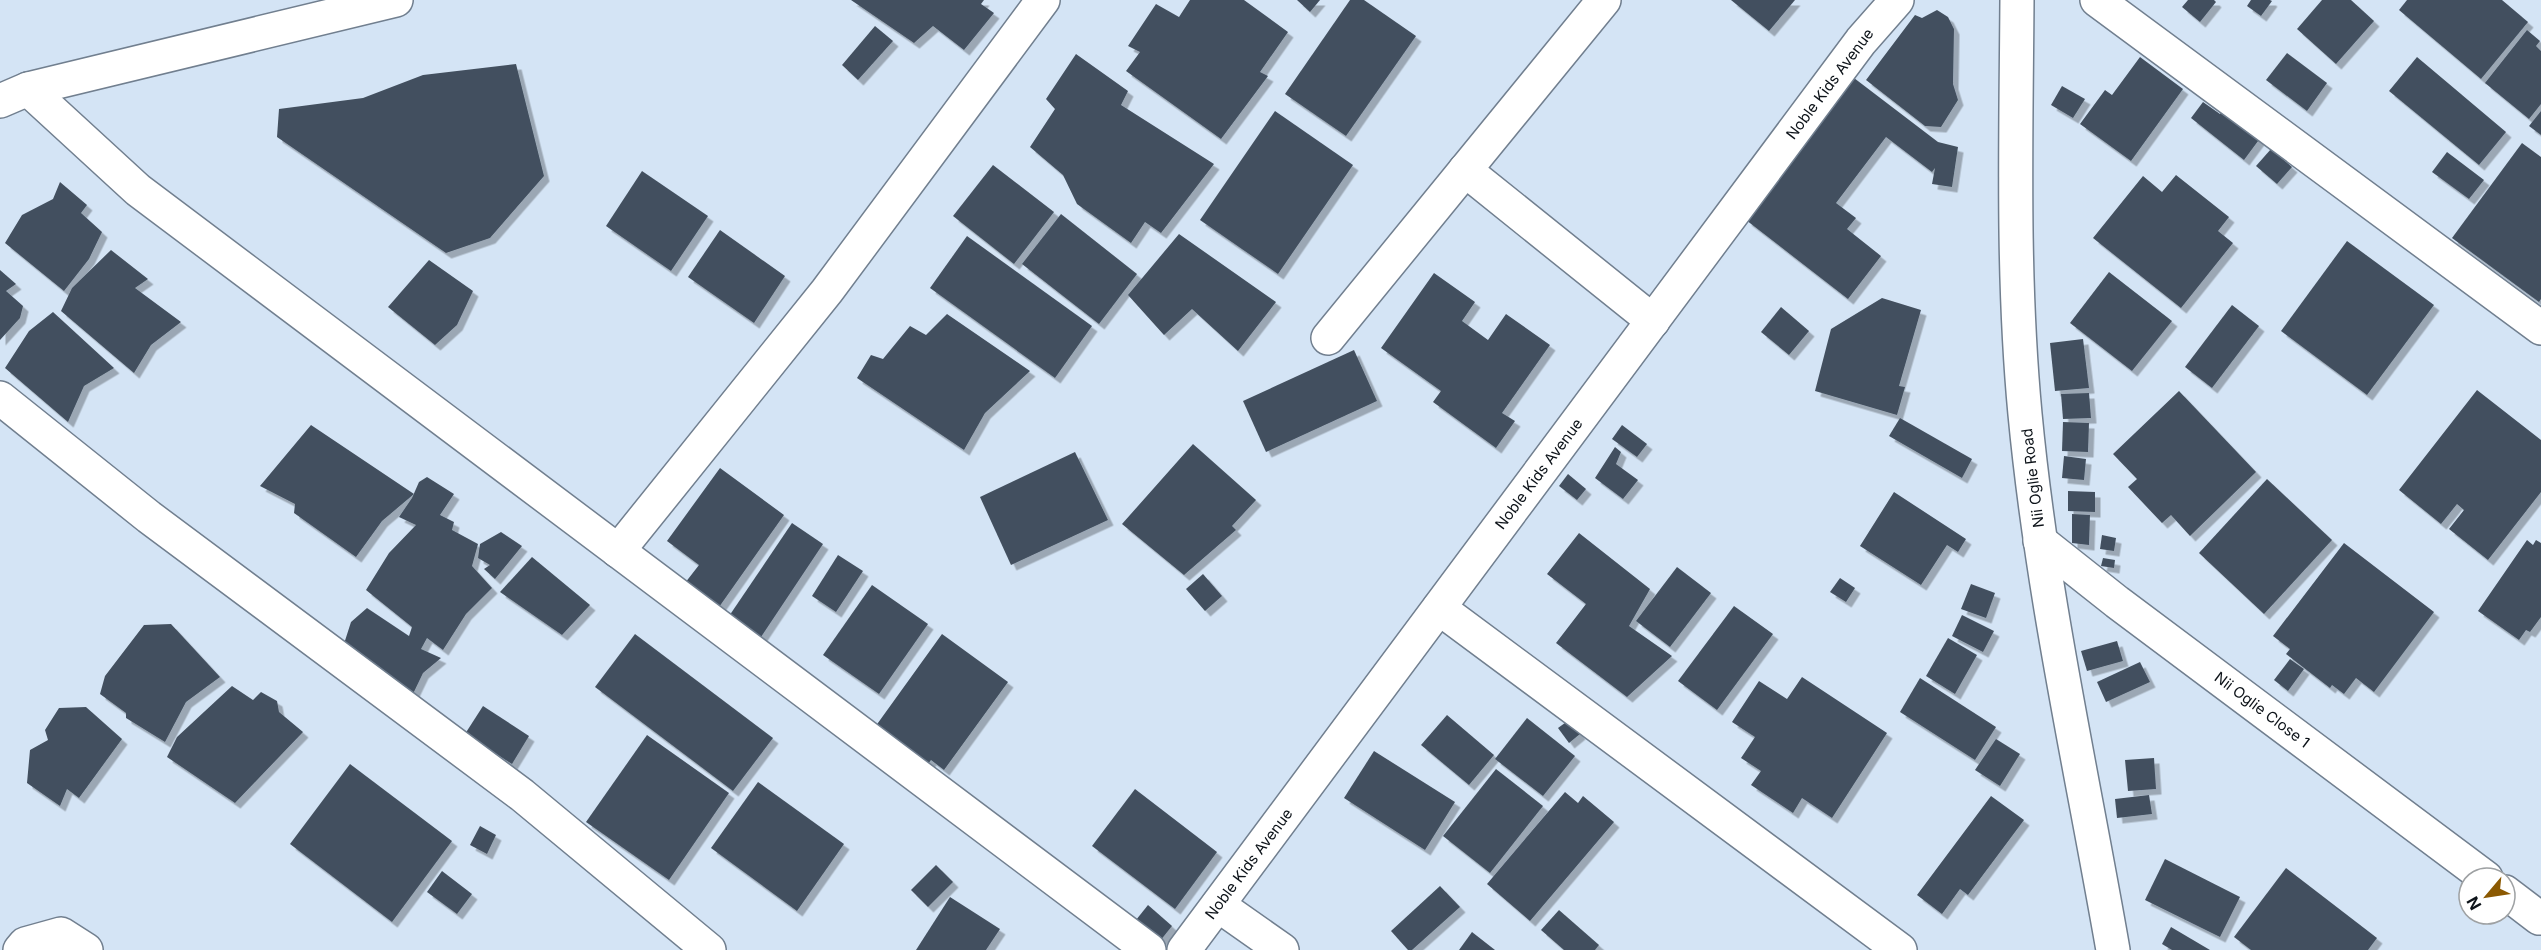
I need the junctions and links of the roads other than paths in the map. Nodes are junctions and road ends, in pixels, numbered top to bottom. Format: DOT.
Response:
graph roads {
  1 [pos="396,0"];
  2 [pos="1043,0"];
  3 [pos="1604,0"];
  4 [pos="1898,0"];
  5 [pos="2017,0"];
  6 [pos="2097,0"];
  7 [pos="14,95"];
  8 [pos="1465,170"];
  9 [pos="1653,321"];
  10 [pos="2541,328"];
  11 [pos="1328,338"];
  12 [pos="0,398"];
  13 [pos="2040,540"];
  14 [pos="618,551"];
  15 [pos="1439,608"];
  16 [pos="2471,866"];
  17 [pos="2517,901"];
  18 [pos="1218,905"];
  19 [pos="2539,918"];
  20 [pos="20,950"];
  21 [pos="86,950"];
  22 [pos="709,950"];
  23 [pos="1149,950"];
  24 [pos="1184,950"];
  25 [pos="1282,950"];
  26 [pos="1900,950"];
  27 [pos="2114,950"];
  1 -- 7 [label="street"];
  2 -- 14 [label="street"];
  3 -- 8 [label="street"];
  4 -- 9 [label="street, Noble Kids Avenue"];
  5 -- 13 [label="street, Nii Oglie Road"];
  6 -- 10 [label="street"];
  7 -- 14 [label="street"];
  8 -- 9 [label="street"];
  8 -- 11 [label="street"];
  9 -- 15 [label="street, Noble Kids Avenue"];
  12 -- 22 [label="street"];
  13 -- 16 [label="street, Nii Oglie Close 1"];
  13 -- 27 [label="street, Nii Oglie Road"];
  14 -- 23 [label="street"];
  15 -- 18 [label="street, Noble Kids Avenue"];
  15 -- 26 [label="street"];
  17 -- 19 [label="street"];
  18 -- 24 [label="street, Noble Kids Avenue"];
  18 -- 25 [label="street"];
  20 -- 21 [label="street"];
}
